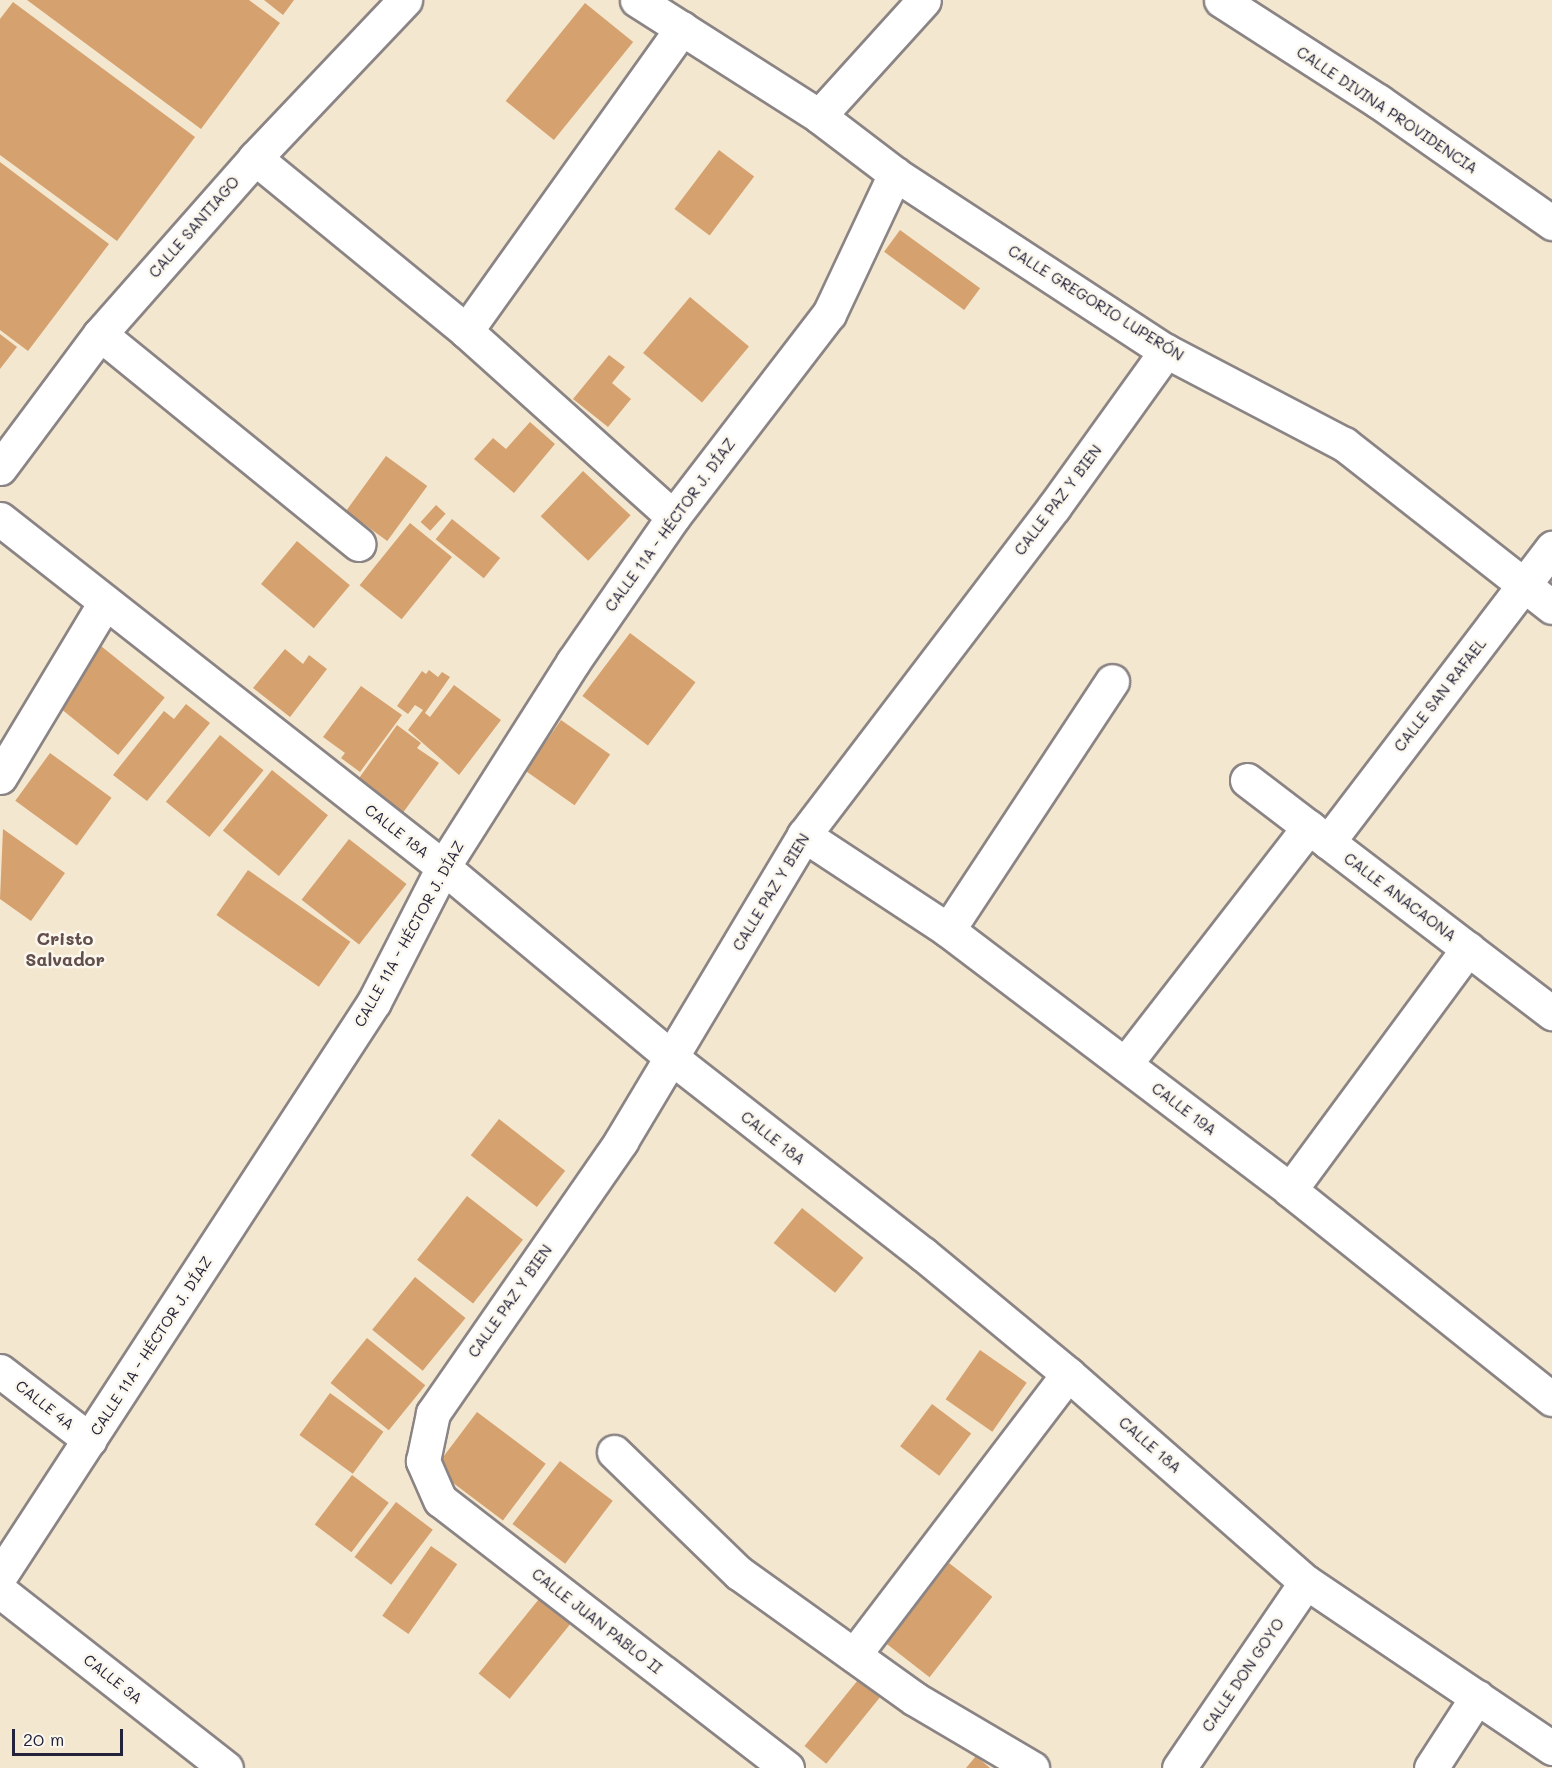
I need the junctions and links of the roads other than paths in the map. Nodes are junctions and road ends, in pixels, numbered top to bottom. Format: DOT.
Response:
graph roads {
  1 [pos="405,0"];
  2 [pos="638,0"];
  3 [pos="924,0"];
  4 [pos="1221,0"];
  5 [pos="682,28"];
  6 [pos="819,116"];
  7 [pos="255,158"];
  8 [pos="895,174"];
  9 [pos="1552,223"];
  10 [pos="466,331"];
  11 [pos="100,334"];
  12 [pos="1166,351"];
  13 [pos="0,468"];
  14 [pos="672,517"];
  15 [pos="0,519"];
  16 [pos="358,544"];
  17 [pos="1552,548"];
  18 [pos="1523,587"];
  19 [pos="105,602"];
  20 [pos="1552,607"];
  21 [pos="1112,681"];
  22 [pos="0,777"];
  23 [pos="1247,780"];
  24 [pos="1318,834"];
  25 [pos="804,835"];
  26 [pos="443,867"];
  27 [pos="948,930"];
  28 [pos="1468,949"];
  29 [pos="1552,1013"];
  30 [pos="672,1058"];
  31 [pos="1125,1064"];
  32 [pos="1290,1190"];
  33 [pos="0,1371"];
  34 [pos="1068,1374"];
  35 [pos="1552,1399"];
  36 [pos="90,1440"];
  37 [pos="614,1452"];
  38 [pos="423,1461"];
  39 [pos="0,1576"];
  40 [pos="1306,1582"];
  41 [pos="0,1591"];
  42 [pos="854,1655"];
  43 [pos="1477,1697"];
  44 [pos="1552,1748"];
  45 [pos="225,1768"];
  46 [pos="787,1768"];
  47 [pos="1032,1768"];
  48 [pos="1179,1768"];
  49 [pos="1431,1768"];
  1 -- 7 [label="street, CALLE SANTIAGO"];
  2 -- 5 [label="street, CALLE GREGORIO LUPERÓN"];
  3 -- 6 [label="street"];
  4 -- 9 [label="street, CALLE DIVINA PROVIDENCIA"];
  5 -- 6 [label="street, CALLE GREGORIO LUPERÓN"];
  5 -- 10 [label="street"];
  6 -- 8 [label="street, CALLE GREGORIO LUPERÓN"];
  7 -- 10 [label="street"];
  7 -- 11 [label="street, CALLE SANTIAGO"];
  8 -- 12 [label="street, CALLE GREGORIO LUPERÓN"];
  8 -- 14 [label="street, CALLE 11A - HÉCTOR J. DÍAZ"];
  10 -- 14 [label="street"];
  11 -- 13 [label="street, CALLE SANTIAGO"];
  11 -- 16 [label="street"];
  12 -- 18 [label="street, CALLE GREGORIO LUPERÓN"];
  12 -- 25 [label="street, CALLE PAZ Y BIEN"];
  14 -- 26 [label="street, CALLE 11A - HÉCTOR J. DÍAZ"];
  15 -- 19 [label="street, CALLE 18A"];
  17 -- 18 [label="street, CALLE SAN RAFAEL"];
  18 -- 20 [label="street, CALLE GREGORIO LUPERÓN"];
  18 -- 24 [label="street, CALLE SAN RAFAEL"];
  19 -- 22 [label="street"];
  19 -- 26 [label="street, CALLE 18A"];
  21 -- 27 [label="street"];
  23 -- 24 [label="street, CALLE ANACAONA"];
  24 -- 28 [label="street, CALLE ANACAONA"];
  24 -- 31 [label="street, CALLE SAN RAFAEL"];
  25 -- 27 [label="street, CALLE 19A"];
  25 -- 30 [label="street, CALLE PAZ Y BIEN"];
  26 -- 30 [label="street, CALLE 18A"];
  26 -- 36 [label="street, CALLE 11A - HÉCTOR J. DÍAZ"];
  27 -- 31 [label="street, CALLE 19A"];
  28 -- 29 [label="street, CALLE ANACAONA"];
  28 -- 32 [label="street"];
  30 -- 34 [label="street, CALLE 18A"];
  30 -- 38 [label="street, CALLE PAZ Y BIEN"];
  31 -- 32 [label="street, CALLE 19A"];
  32 -- 35 [label="street, CALLE 19A"];
  33 -- 36 [label="street, CALLE 4A"];
  34 -- 40 [label="street, CALLE 18A"];
  34 -- 42 [label="street"];
  36 -- 39 [label="street, CALLE 11A - HÉCTOR J. DÍAZ"];
  37 -- 42 [label="street"];
  38 -- 46 [label="street, CALLE JUAN PABLO II"];
  40 -- 43 [label="street, CALLE 18A"];
  40 -- 48 [label="street, CALLE DON GOYO"];
  41 -- 45 [label="street, CALLE 3A"];
  42 -- 47 [label="street"];
  43 -- 44 [label="street, CALLE 18A"];
  43 -- 49 [label="street"];
}
